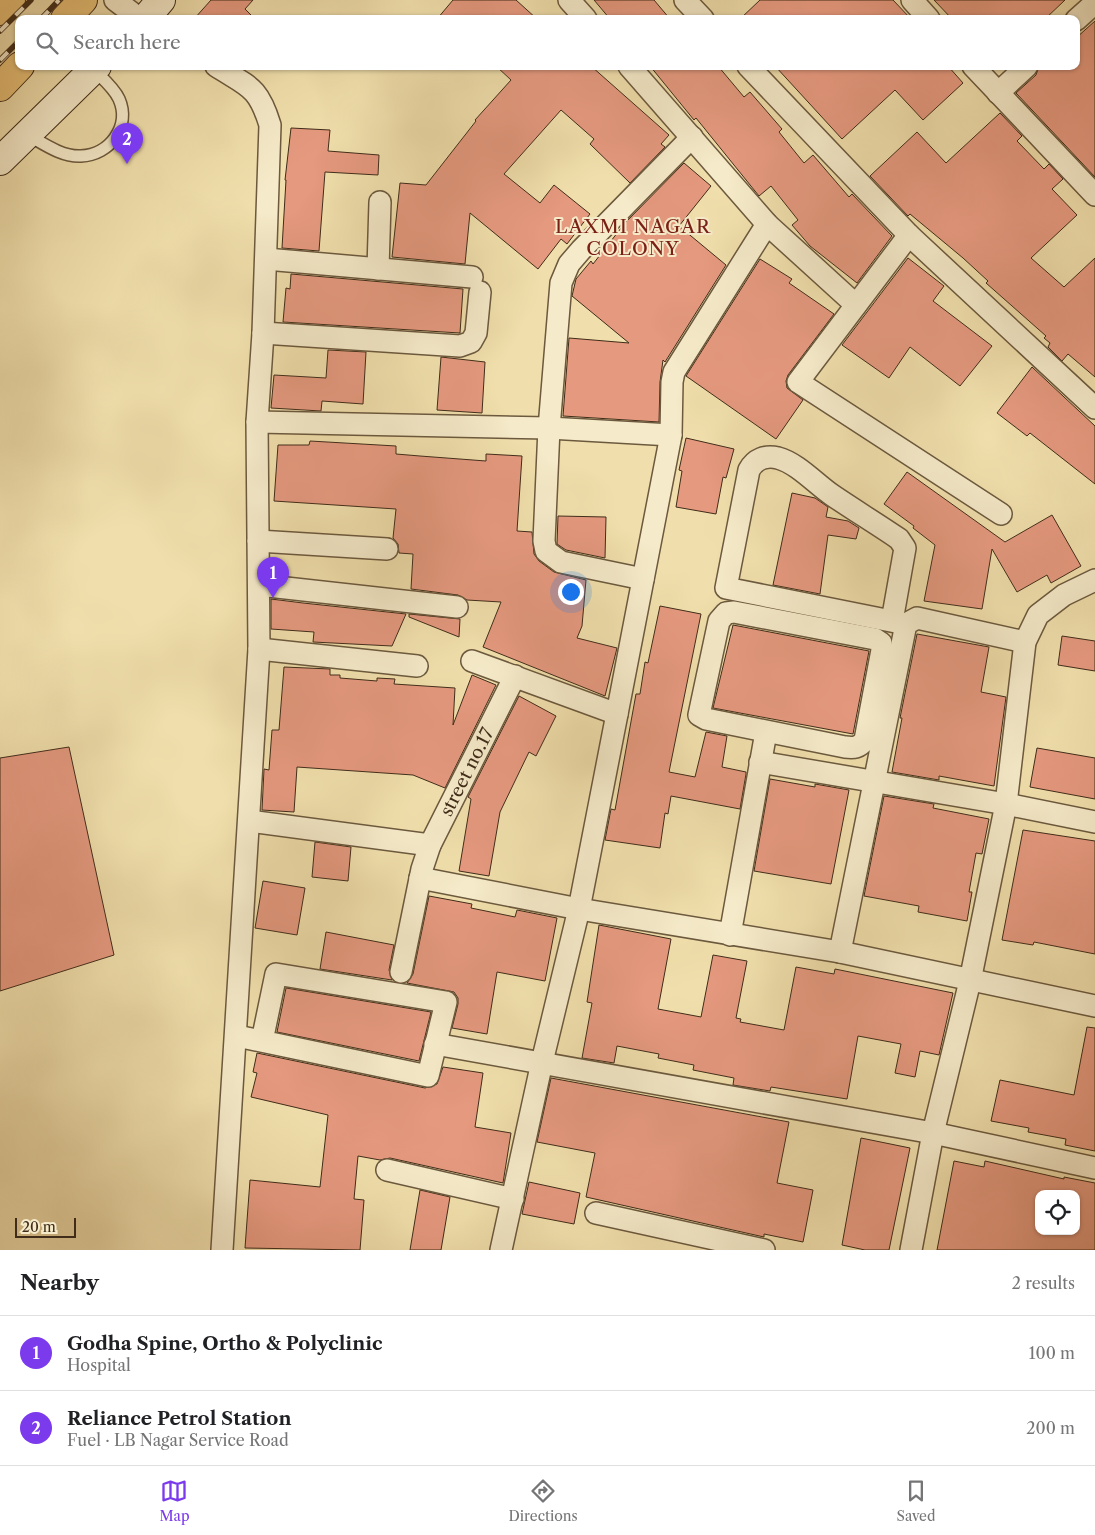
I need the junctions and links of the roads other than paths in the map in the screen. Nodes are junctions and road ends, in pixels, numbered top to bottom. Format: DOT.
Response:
graph roads {
  1 [pos="12,0"];
  2 [pos="83,0"];
  3 [pos="115,0"];
  4 [pos="161,0"];
  5 [pos="569,0"];
  6 [pos="685,0"];
  7 [pos="912,0"];
  8 [pos="1095,3"];
  9 [pos="0,11"];
  10 [pos="69,15"];
  11 [pos="135,15"];
  12 [pos="148,15"];
  13 [pos="582,15"];
  14 [pos="699,15"];
  15 [pos="925,15"];
  16 [pos="1080,16"];
  17 [pos="16,70"];
  18 [pos="94,70"];
  19 [pos="98,70"];
  20 [pos="223,70"];
  21 [pos="633,70"];
  22 [pos="752,70"];
  23 [pos="977,70"];
  24 [pos="1023,70"];
  25 [pos="0,87"];
  26 [pos="998,93"];
  27 [pos="28,135"];
  28 [pos="692,137"];
  29 [pos="0,161"];
  30 [pos="1095,195"];
  31 [pos="380,202"];
  32 [pos="767,224"];
  33 [pos="910,235"];
  34 [pos="266,259"];
  35 [pos="378,269"];
  36 [pos="856,304"];
  37 [pos="264,333"];
  38 [pos="1095,408"];
  39 [pos="257,422"];
  40 [pos="549,428"];
  41 [pos="672,435"];
  42 [pos="1001,514"];
  43 [pos="258,541"];
  44 [pos="387,550"];
  45 [pos="642,579"];
  46 [pos="1095,580"];
  47 [pos="259,584"];
  48 [pos="457,607"];
  49 [pos="899,622"];
  50 [pos="1025,642"];
  51 [pos="260,649"];
  52 [pos="472,661"];
  53 [pos="417,666"];
  54 [pos="515,676"];
  55 [pos="617,714"];
  56 [pos="766,732"];
  57 [pos="845,747"];
  58 [pos="760,762"];
  59 [pos="840,776"];
  60 [pos="875,782"];
  61 [pos="1006,804"];
  62 [pos="250,821"];
  63 [pos="1095,822"];
  64 [pos="430,845"];
  65 [pos="421,874"];
  66 [pos="579,909"];
  67 [pos="730,935"];
  68 [pos="840,952"];
  69 [pos="400,972"];
  70 [pos="970,981"];
  71 [pos="1095,1006"];
  72 [pos="238,1009"];
  73 [pos="268,1014"];
  74 [pos="236,1036"];
  75 [pos="262,1041"];
  76 [pos="435,1044"];
  77 [pos="542,1062"];
  78 [pos="933,1133"];
  79 [pos="1095,1168"];
  80 [pos="388,1170"];
  81 [pos="512,1199"];
  82 [pos="596,1213"];
  83 [pos="222,1250"];
  84 [pos="502,1250"];
  85 [pos="764,1250"];
  86 [pos="911,1250"];
  1 -- 9 [label="highway"];
  2 -- 10 [label="highway"];
  3 -- 11 [label="street"];
  4 -- 12 [label="street"];
  5 -- 13 [label="street"];
  6 -- 14 [label="street"];
  7 -- 15 [label="street"];
  8 -- 16 [label="street"];
  17 -- 25 [label="highway"];
  18 -- 27 [label="street"];
  19 -- 27 [label="lane"];
  20 -- 34 [label="street"];
  21 -- 28 [label="street"];
  22 -- 33 [label="street"];
  23 -- 26 [label="street"];
  24 -- 26 [label="street"];
  26 -- 30 [label="street"];
  27 -- 29 [label="street"];
  28 -- 32 [label="street"];
  28 -- 40 [label="street"];
  31 -- 35 [label="street"];
  32 -- 36 [label="street"];
  32 -- 41 [label="street"];
  33 -- 36 [label="street"];
  33 -- 38 [label="street"];
  34 -- 35 [label="street"];
  34 -- 37 [label="street"];
  35 -- 37 [label="street"];
  36 -- 42 [label="street"];
  37 -- 39 [label="street"];
  39 -- 40 [label="street"];
  39 -- 43 [label="street"];
  40 -- 41 [label="street"];
  40 -- 45 [label="street"];
  41 -- 45 [label="street"];
  43 -- 44 [label="street"];
  43 -- 47 [label="street"];
  45 -- 55 [label="street"];
  46 -- 50 [label="street"];
  47 -- 48 [label="street"];
  47 -- 51 [label="street"];
  49 -- 49 [label="street"];
  49 -- 50 [label="street"];
  49 -- 60 [label="street"];
  50 -- 61 [label="street"];
  51 -- 53 [label="street"];
  51 -- 62 [label="street"];
  52 -- 54 [label="street"];
  54 -- 55 [label="street"];
  54 -- 64 [label="street, street no.17"];
  55 -- 66 [label="street"];
  56 -- 57 [label="street"];
  56 -- 57 [label="street"];
  56 -- 58 [label="street"];
  57 -- 59 [label="street"];
  58 -- 59 [label="street"];
  58 -- 67 [label="street"];
  59 -- 60 [label="street"];
  60 -- 61 [label="street"];
  60 -- 68 [label="street"];
  61 -- 63 [label="street"];
  61 -- 70 [label="street"];
  62 -- 64 [label="street"];
  62 -- 72 [label="street"];
  64 -- 65 [label="street, street no.17"];
  65 -- 66 [label="street"];
  65 -- 69 [label="street, street no.17"];
  66 -- 67 [label="street"];
  66 -- 77 [label="street"];
  67 -- 68 [label="street"];
  68 -- 70 [label="street"];
  70 -- 71 [label="street"];
  70 -- 78 [label="street"];
  72 -- 73 [label="street"];
  72 -- 74 [label="street"];
  73 -- 75 [label="street"];
  73 -- 76 [label="street"];
  74 -- 75 [label="street"];
  74 -- 83 [label="street"];
  75 -- 76 [label="street"];
  76 -- 77 [label="street"];
  77 -- 78 [label="street"];
  77 -- 81 [label="street"];
  78 -- 79 [label="street"];
  78 -- 86 [label="street"];
  80 -- 81 [label="street"];
  81 -- 84 [label="street"];
  82 -- 85 [label="street"];
}
